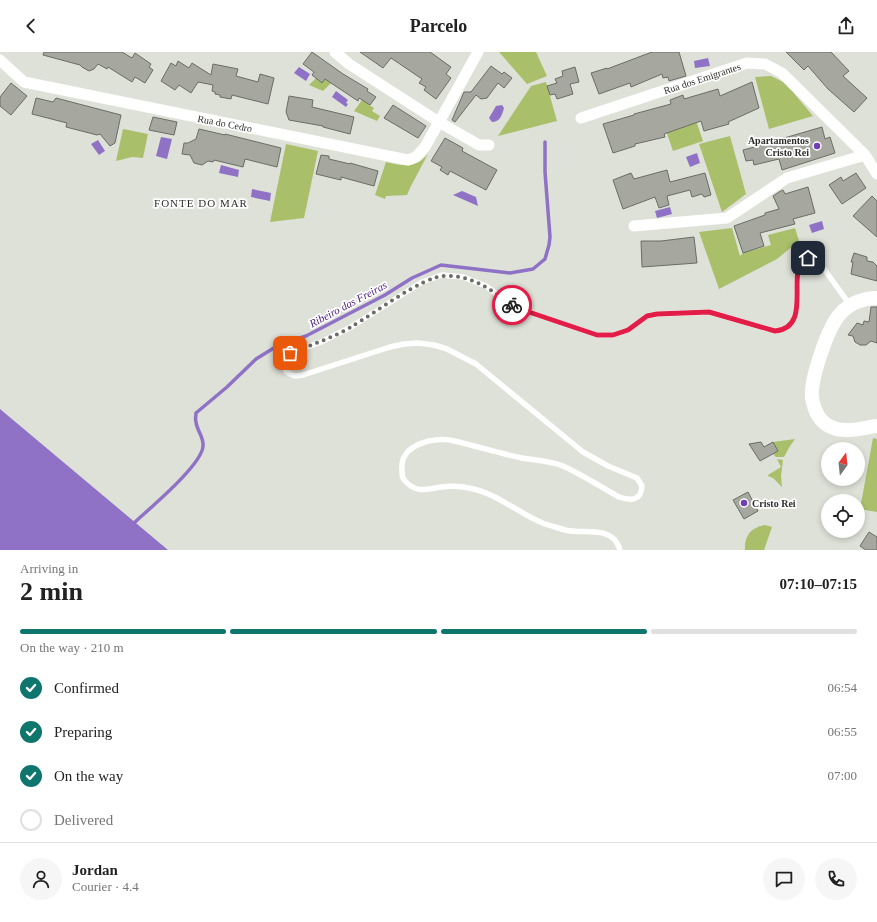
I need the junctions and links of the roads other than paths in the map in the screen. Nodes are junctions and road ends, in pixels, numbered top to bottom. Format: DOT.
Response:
graph roads {
  1 [pos="335,52"];
  2 [pos="478,52"];
  3 [pos="0,60"];
  4 [pos="581,118"];
  5 [pos="439,122"];
  6 [pos="489,145"];
  7 [pos="865,155"];
  8 [pos="877,174"];
  9 [pos="634,226"];
  10 [pos="877,298"];
  11 [pos="850,305"];
  12 [pos="877,426"];
  13 [pos="620,550"];
  1 -- 5 [label="street"];
  2 -- 5 [label="street, Rua do Cedro"];
  3 -- 5 [label="street, Rua do Cedro"];
  4 -- 7 [label="street, Rua dos Emigrantes"];
  5 -- 6 [label="street"];
  7 -- 8 [label="street, Rua dos Emigrantes"];
  7 -- 9 [label="street"];
  10 -- 11 [label="street"];
  11 -- 12 [label="street"];
  11 -- 13 [label="lane"];
}
